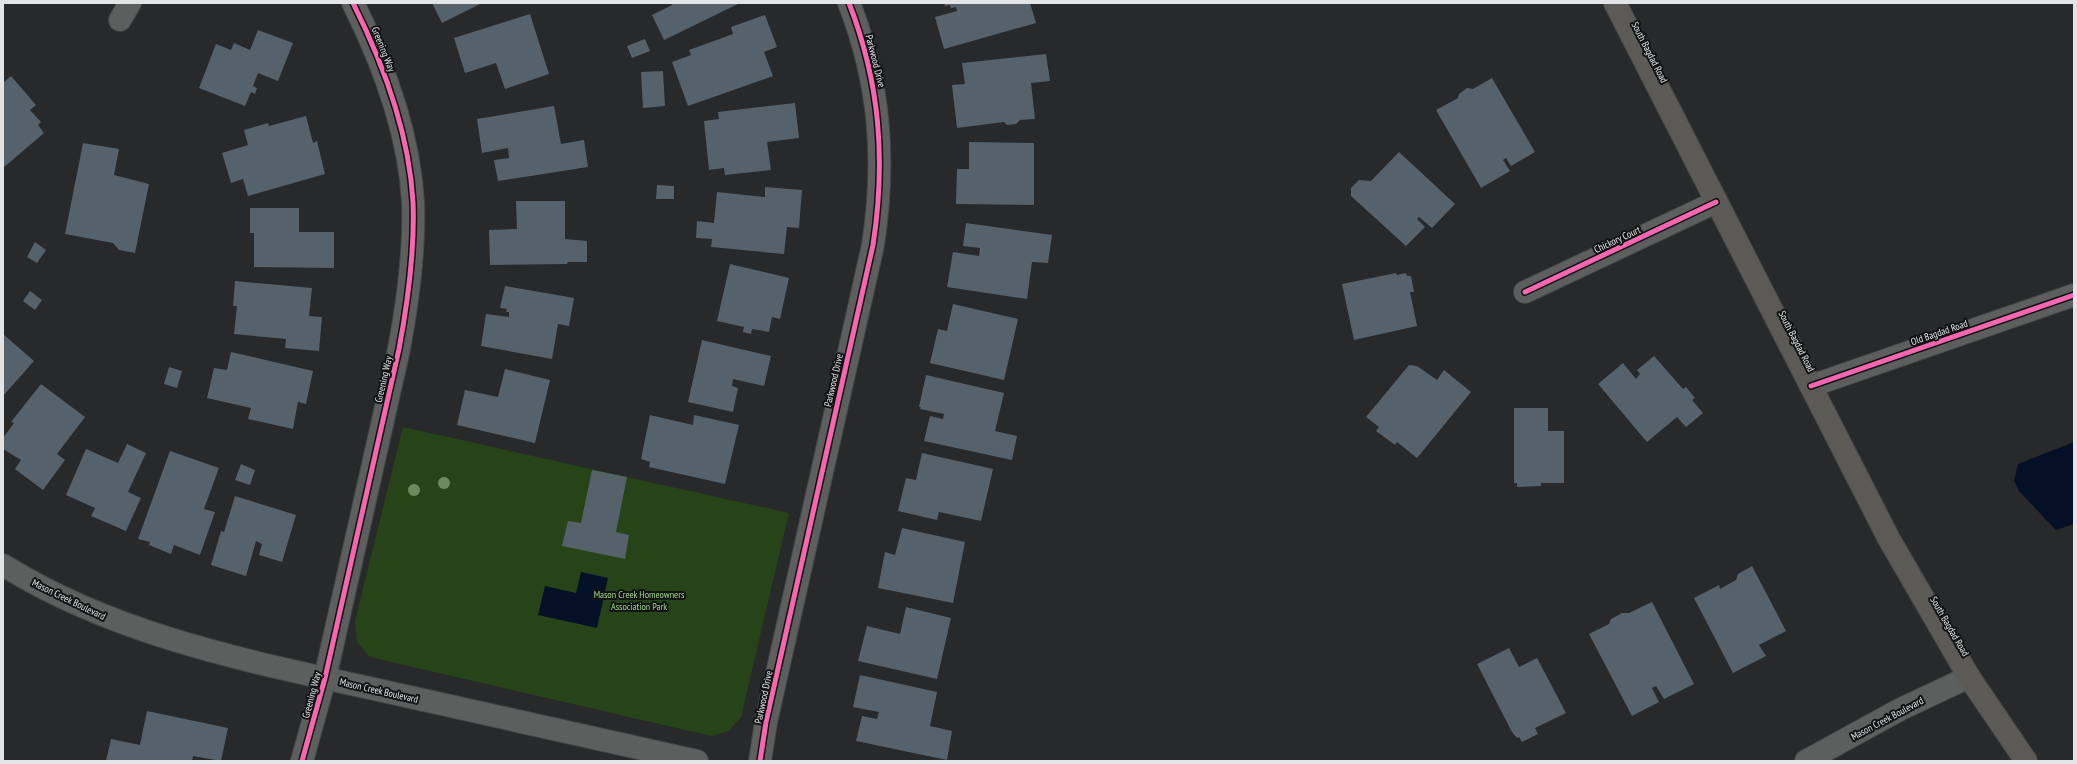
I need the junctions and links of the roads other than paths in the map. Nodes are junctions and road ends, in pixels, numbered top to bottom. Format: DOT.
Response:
graph roads {
  1 [pos="353,3"];
  2 [pos="849,3"];
  3 [pos="1615,3"];
  4 [pos="1716,202"];
  5 [pos="1525,292"];
  6 [pos="2074,295"];
  7 [pos="1811,386"];
  8 [pos="3,565"];
  9 [pos="1969,677"];
  10 [pos="325,678"];
  11 [pos="302,761"];
  12 [pos="697,761"];
  13 [pos="760,761"];
  14 [pos="1806,761"];
  15 [pos="2026,761"];
  1 -- 10 [label="street, Greening Way"];
  2 -- 13 [label="street, Parkwood Drive"];
  3 -- 4 [label="main road, South Bagdad Road"];
  4 -- 5 [label="street, Chickory Court"];
  4 -- 7 [label="main road, South Bagdad Road"];
  6 -- 7 [label="street, Old Bagdad Road"];
  7 -- 9 [label="main road, South Bagdad Road"];
  8 -- 10 [label="street, Mason Creek Boulevard"];
  9 -- 14 [label="street, Mason Creek Boulevard"];
  9 -- 15 [label="main road, South Bagdad Road"];
  10 -- 11 [label="street, Greening Way"];
  10 -- 12 [label="street, Mason Creek Boulevard"];
}
